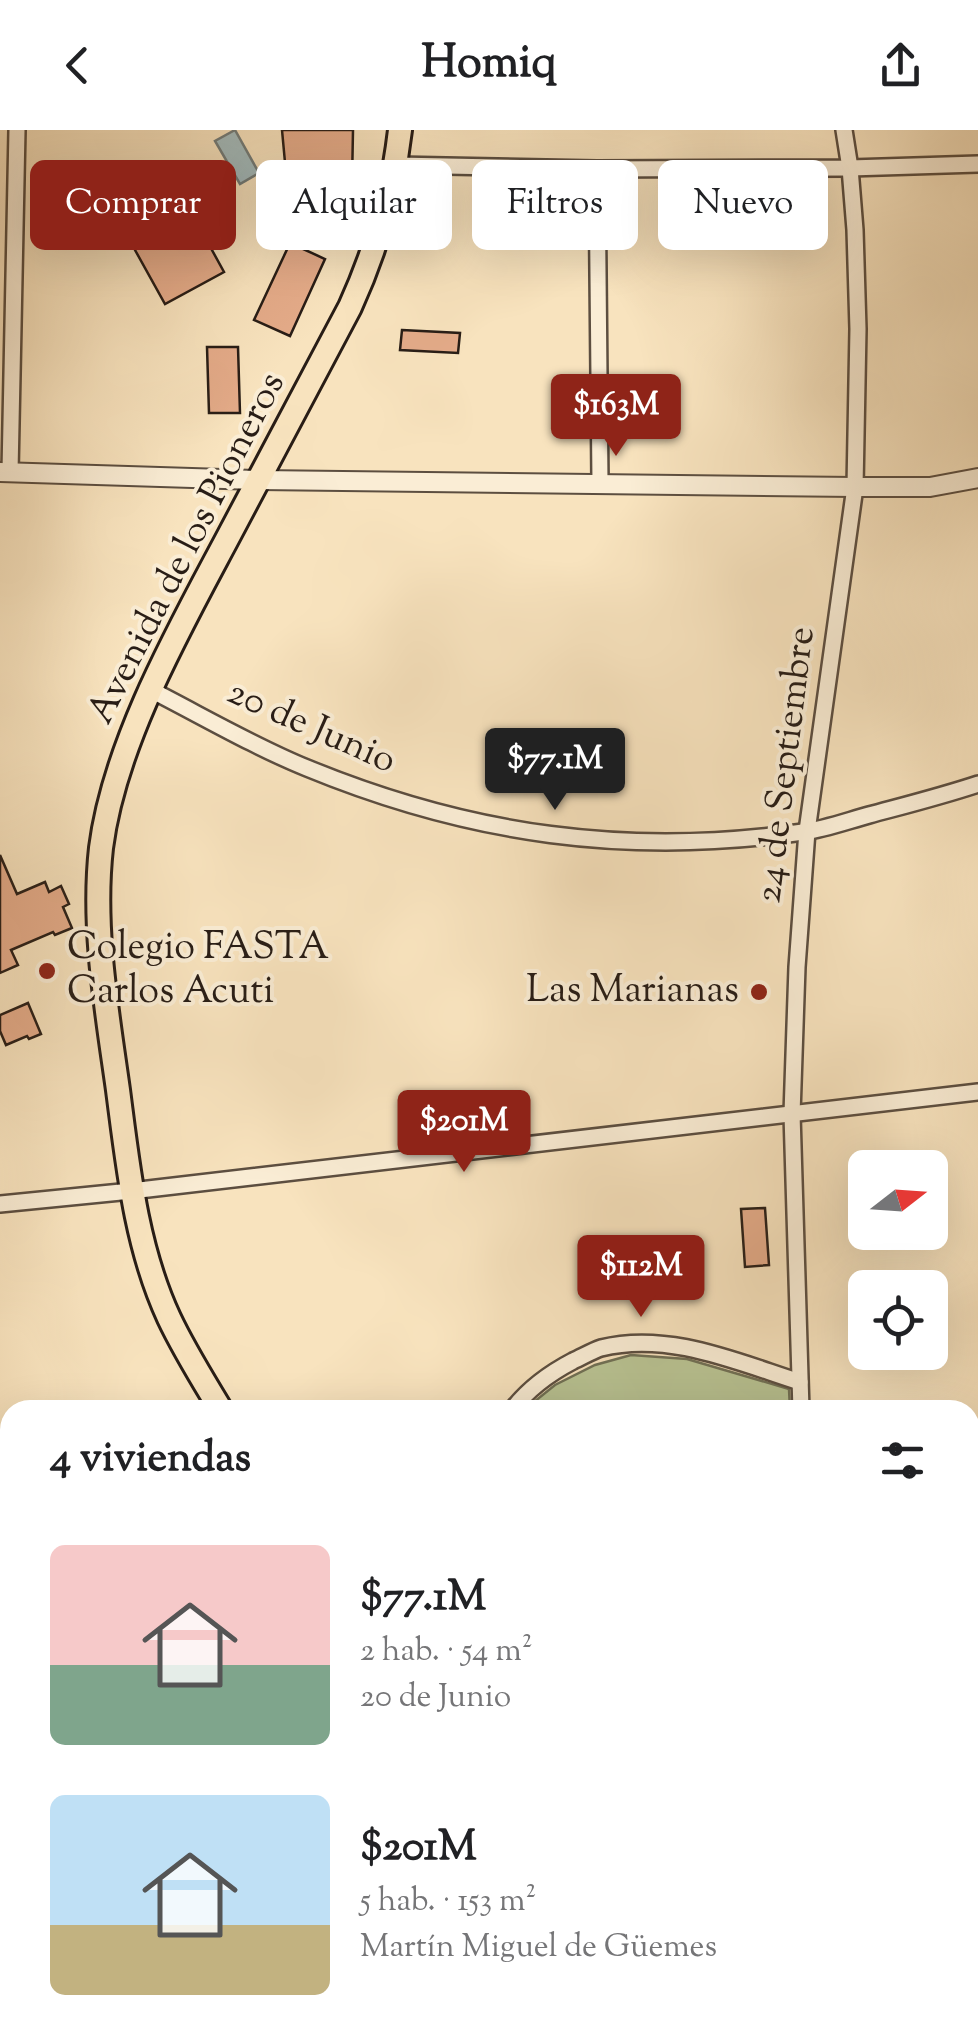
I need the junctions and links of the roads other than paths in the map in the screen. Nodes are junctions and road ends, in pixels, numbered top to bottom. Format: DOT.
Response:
graph roads {
  1 [pos="17,130"];
  2 [pos="400,130"];
  3 [pos="844,130"];
  4 [pos="397,160"];
  5 [pos="978,164"];
  6 [pos="850,168"];
  7 [pos="638,169"];
  8 [pos="7,203"];
  9 [pos="374,250"];
  10 [pos="599,250"];
  11 [pos="5,472"];
  12 [pos="978,478"];
  13 [pos="259,480"];
  14 [pos="600,482"];
  15 [pos="856,486"];
  16 [pos="151,690"];
  17 [pos="978,784"];
  18 [pos="807,832"];
  19 [pos="978,1092"];
  20 [pos="792,1114"];
  21 [pos="131,1191"];
  22 [pos="0,1204"];
  23 [pos="800,1382"];
  24 [pos="215,1400"];
  25 [pos="520,1400"];
  26 [pos="801,1400"];
  1 -- 8 [label="street"];
  2 -- 4 [label="main road, Avenida de los Pioneros"];
  3 -- 6 [label="street, 24 de Septiembre"];
  5 -- 6 [label="street"];
  6 -- 7 [label="street"];
  6 -- 15 [label="street, 24 de Septiembre"];
  8 -- 11 [label="street"];
  9 -- 13 [label="main road, Avenida de los Pioneros"];
  10 -- 14 [label="street"];
  11 -- 13 [label="street"];
  12 -- 15 [label="street"];
  13 -- 14 [label="street"];
  13 -- 16 [label="main road, Avenida de los Pioneros"];
  14 -- 15 [label="street"];
  15 -- 18 [label="street, 24 de Septiembre"];
  16 -- 18 [label="street, 20 de Junio"];
  16 -- 21 [label="main road, Avenida de los Pioneros"];
  17 -- 18 [label="street, 20 de Junio"];
  18 -- 20 [label="street, 24 de Septiembre"];
  19 -- 20 [label="street"];
  20 -- 21 [label="street"];
  20 -- 23 [label="street, 24 de Septiembre"];
  21 -- 22 [label="street"];
  21 -- 24 [label="main road, Avenida de los Pioneros"];
  23 -- 25 [label="street"];
  23 -- 26 [label="street, 24 de Septiembre"];
}
